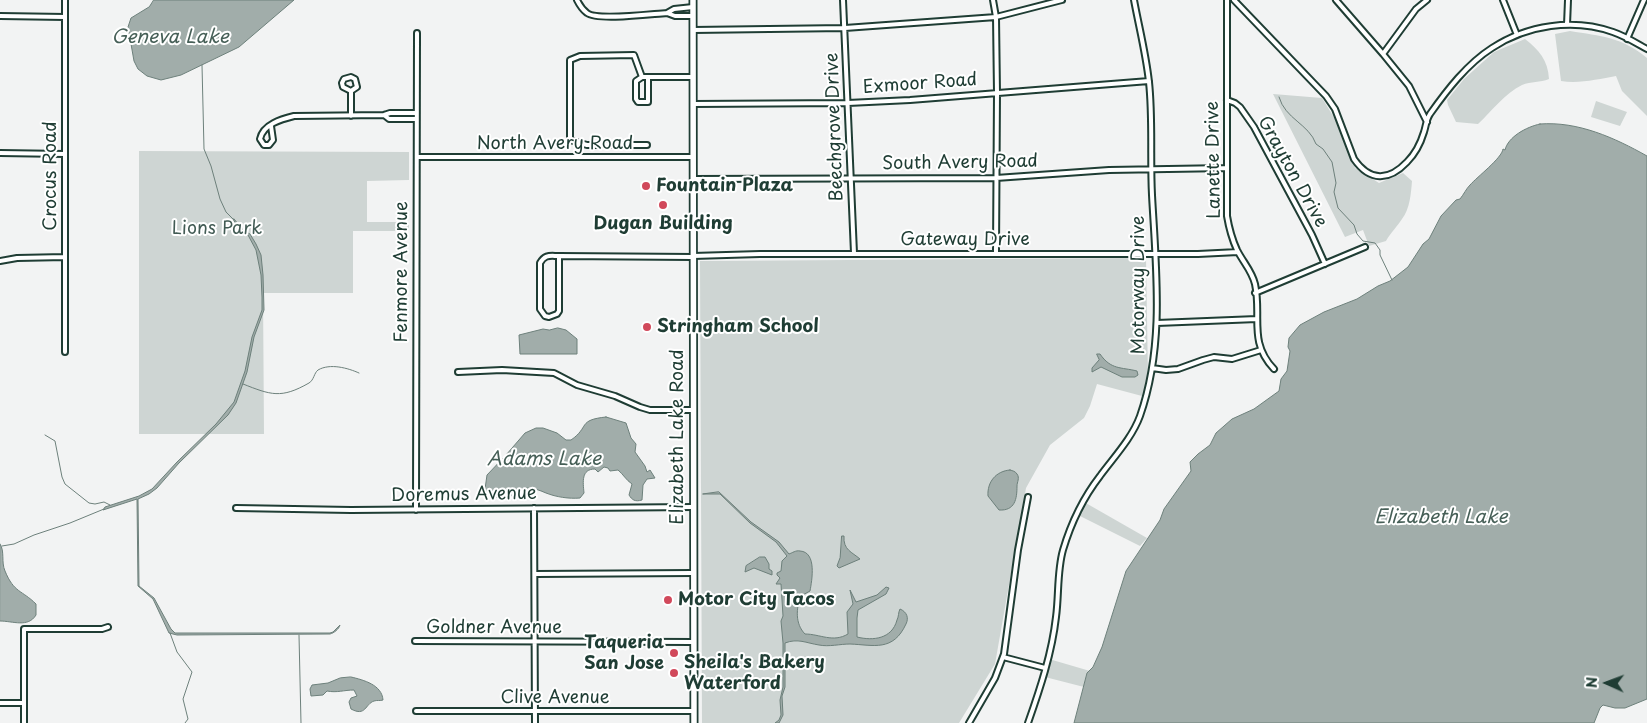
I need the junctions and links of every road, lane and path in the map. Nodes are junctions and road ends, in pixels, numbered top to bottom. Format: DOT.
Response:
graph roads {
  1 [pos="65,0"];
  2 [pos="577,0"];
  3 [pos="693,0"];
  4 [pos="844,0"];
  5 [pos="993,0"];
  6 [pos="1062,0"];
  7 [pos="1134,0"];
  8 [pos="1227,0"];
  9 [pos="1234,0"];
  10 [pos="1336,0"];
  11 [pos="1427,0"];
  12 [pos="1503,0"];
  13 [pos="1568,0"];
  14 [pos="1644,0"];
  15 [pos="1420,2"];
  16 [pos="693,7"];
  17 [pos="666,13"];
  18 [pos="0,16"];
  19 [pos="693,16"];
  20 [pos="65,17"];
  21 [pos="996,17"];
  22 [pos="1567,25"];
  23 [pos="845,28"];
  24 [pos="693,30"];
  25 [pos="417,34"];
  26 [pos="1517,35"];
  27 [pos="1627,38"];
  28 [pos="1647,49"];
  29 [pos="1383,54"];
  30 [pos="642,77"];
  31 [pos="648,77"];
  32 [pos="693,77"];
  33 [pos="1149,81"];
  34 [pos="351,91"];
  35 [pos="997,93"];
  36 [pos="1227,100"];
  37 [pos="848,103"];
  38 [pos="693,104"];
  39 [pos="398,113"];
  40 [pos="416,113"];
  41 [pos="384,115"];
  42 [pos="351,116"];
  43 [pos="398,119"];
  44 [pos="416,120"];
  45 [pos="1427,122"];
  46 [pos="271,126"];
  47 [pos="646,145"];
  48 [pos="0,153"];
  49 [pos="65,154"];
  50 [pos="417,158"];
  51 [pos="693,158"];
  52 [pos="1227,168"];
  53 [pos="1151,169"];
  54 [pos="851,178"];
  55 [pos="996,178"];
  56 [pos="693,179"];
  57 [pos="1365,248"];
  58 [pos="1238,252"];
  59 [pos="854,254"];
  60 [pos="996,254"];
  61 [pos="1156,254"];
  62 [pos="559,256"];
  63 [pos="693,256"];
  64 [pos="65,257"];
  65 [pos="0,261"];
  66 [pos="1325,264"];
  67 [pos="1256,293"];
  68 [pos="1257,319"];
  69 [pos="1157,323"];
  70 [pos="1261,350"];
  71 [pos="65,352"];
  72 [pos="1152,368"];
  73 [pos="1274,369"];
  74 [pos="458,372"];
  75 [pos="693,410"];
  76 [pos="1028,498"];
  77 [pos="693,507"];
  78 [pos="236,508"];
  79 [pos="534,508"];
  80 [pos="416,510"];
  81 [pos="693,573"];
  82 [pos="535,574"];
  83 [pos="108,627"];
  84 [pos="415,641"];
  85 [pos="694,642"];
  86 [pos="535,643"];
  87 [pos="1003,657"];
  88 [pos="1045,668"];
  89 [pos="24,702"];
  90 [pos="0,703"];
  91 [pos="416,711"];
  92 [pos="694,711"];
  93 [pos="535,712"];
  94 [pos="24,723"];
  95 [pos="535,723"];
  96 [pos="694,723"];
  97 [pos="969,723"];
  98 [pos="1028,723"];
  1 -- 20 [label="street, Crocus Road"];
  2 -- 17 [label="street"];
  3 -- 16 [label="main road, Elizabeth Lake Road"];
  4 -- 23 [label="street, Beechgrove Drive"];
  5 -- 21 [label="street"];
  6 -- 21 [label="street"];
  7 -- 33 [label="street, Motorway Drive"];
  8 -- 36 [label="street, Lanette Drive"];
  9 -- 45 [label="street"];
  10 -- 29 [label="street"];
  11 -- 15 [label="street"];
  12 -- 26 [label="street"];
  13 -- 22 [label="street"];
  14 -- 27 [label="street"];
  15 -- 29 [label="street"];
  16 -- 17 [label="street"];
  16 -- 19 [label="main road, Elizabeth Lake Road"];
  17 -- 19 [label="street"];
  18 -- 20 [label="street"];
  19 -- 24 [label="main road, Elizabeth Lake Road"];
  20 -- 49 [label="street, Crocus Road"];
  21 -- 23 [label="street"];
  21 -- 35 [label="street"];
  22 -- 26 [label="street"];
  22 -- 27 [label="street"];
  23 -- 24 [label="street"];
  23 -- 37 [label="street, Beechgrove Drive"];
  24 -- 32 [label="main road, Elizabeth Lake Road"];
  25 -- 40 [label="street, Fenmore Avenue"];
  26 -- 45 [label="street"];
  27 -- 28 [label="street"];
  29 -- 45 [label="street"];
  30 -- 31 [label="street"];
  30 -- 31 [label="street"];
  30 -- 47 [label="street"];
  31 -- 32 [label="street"];
  32 -- 38 [label="main road, Elizabeth Lake Road"];
  33 -- 35 [label="street, Exmoor Road"];
  33 -- 53 [label="street, Motorway Drive"];
  34 -- 42 [label="street"];
  35 -- 37 [label="street, Exmoor Road"];
  35 -- 55 [label="street"];
  36 -- 52 [label="street, Lanette Drive"];
  36 -- 66 [label="street, Grayton Drive"];
  37 -- 38 [label="street, Exmoor Road"];
  37 -- 54 [label="street, Beechgrove Drive"];
  38 -- 51 [label="main road, Elizabeth Lake Road"];
  39 -- 40 [label="street"];
  39 -- 41 [label="street"];
  39 -- 43 [label="street"];
  40 -- 44 [label="street, Fenmore Avenue"];
  41 -- 42 [label="street"];
  41 -- 43 [label="street"];
  42 -- 46 [label="street"];
  43 -- 44 [label="street"];
  44 -- 50 [label="street, Fenmore Avenue"];
  46 -- 46 [label="street"];
  48 -- 49 [label="street"];
  49 -- 64 [label="street, Crocus Road"];
  50 -- 51 [label="street, North Avery Road"];
  50 -- 80 [label="street, Fenmore Avenue"];
  51 -- 56 [label="main road, Elizabeth Lake Road"];
  52 -- 53 [label="street, South Avery Road"];
  52 -- 58 [label="street, Lanette Drive"];
  53 -- 55 [label="street, South Avery Road"];
  53 -- 61 [label="street, Motorway Drive"];
  54 -- 55 [label="street, South Avery Road"];
  54 -- 56 [label="street, South Avery Road"];
  54 -- 59 [label="street, Beechgrove Drive"];
  55 -- 60 [label="street"];
  56 -- 63 [label="main road, Elizabeth Lake Road"];
  57 -- 66 [label="street"];
  58 -- 61 [label="street, Gateway Drive"];
  58 -- 67 [label="street, Lanette Drive"];
  59 -- 60 [label="street, Gateway Drive"];
  59 -- 63 [label="street, Gateway Drive"];
  60 -- 61 [label="street, Gateway Drive"];
  61 -- 69 [label="street, Motorway Drive"];
  62 -- 62 [label="street"];
  62 -- 63 [label="street, Gateway Drive"];
  63 -- 75 [label="main road, Elizabeth Lake Road"];
  64 -- 65 [label="street"];
  64 -- 71 [label="street, Crocus Road"];
  66 -- 67 [label="street"];
  67 -- 68 [label="street, Lanette Drive"];
  68 -- 69 [label="street"];
  68 -- 70 [label="street, Lanette Drive"];
  69 -- 72 [label="street, Motorway Drive"];
  70 -- 72 [label="street"];
  70 -- 73 [label="street, Lanette Drive"];
  72 -- 88 [label="street, Motorway Drive"];
  74 -- 75 [label="street"];
  75 -- 77 [label="main road, Elizabeth Lake Road"];
  76 -- 87 [label="street"];
  77 -- 79 [label="street, Doremus Avenue"];
  77 -- 81 [label="main road, Elizabeth Lake Road"];
  78 -- 80 [label="street, Doremus Avenue"];
  79 -- 80 [label="street, Doremus Avenue"];
  79 -- 82 [label="street"];
  81 -- 82 [label="street"];
  81 -- 85 [label="main road, Elizabeth Lake Road"];
  82 -- 86 [label="street"];
  83 -- 89 [label="street"];
  84 -- 86 [label="street, Goldner Avenue"];
  85 -- 86 [label="street, Goldner Avenue"];
  85 -- 92 [label="main road, Elizabeth Lake Road"];
  86 -- 93 [label="street"];
  87 -- 88 [label="street"];
  87 -- 97 [label="street"];
  88 -- 98 [label="street, Motorway Drive"];
  89 -- 90 [label="street"];
  89 -- 94 [label="street"];
  91 -- 93 [label="street, Clive Avenue"];
  92 -- 93 [label="street, Clive Avenue"];
  92 -- 96 [label="main road, Elizabeth Lake Road"];
  93 -- 95 [label="street"];
}
